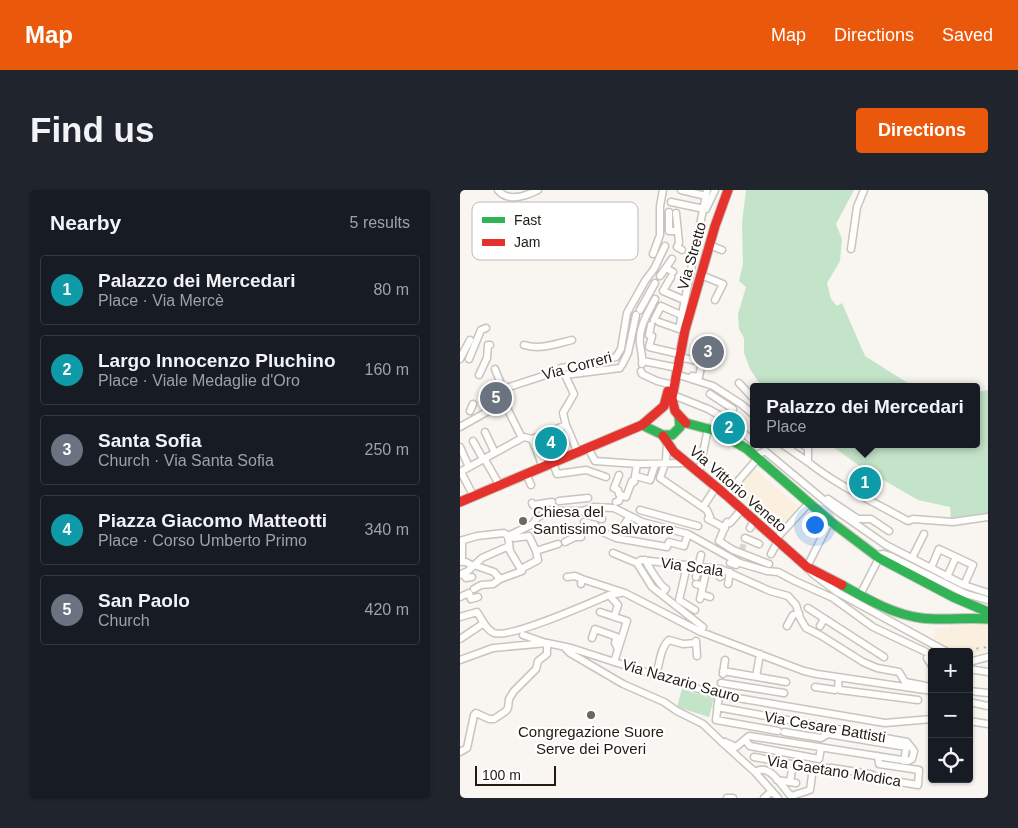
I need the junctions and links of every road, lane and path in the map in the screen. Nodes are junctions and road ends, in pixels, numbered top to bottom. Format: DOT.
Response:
graph roads {
  1 [pos="498,190"];
  2 [pos="538,190"];
  3 [pos="662,190"];
  4 [pos="681,190"];
  5 [pos="715,190"];
  6 [pos="728,190"];
  7 [pos="864,190"];
  8 [pos="707,193"];
  9 [pos="670,202"];
  10 [pos="703,212"];
  11 [pos="673,213"];
  12 [pos="709,245"];
  13 [pos="665,246"];
  14 [pos="851,249"];
  15 [pos="682,250"];
  16 [pos="722,250"];
  17 [pos="653,254"];
  18 [pos="672,259"];
  19 [pos="666,268"];
  20 [pos="701,275"];
  21 [pos="660,276"];
  22 [pos="655,283"];
  23 [pos="655,299"];
  24 [pos="634,300"];
  25 [pos="684,300"];
  26 [pos="716,300"];
  27 [pos="622,323"];
  28 [pos="655,323"];
  29 [pos="682,324"];
  30 [pos="486,328"];
  31 [pos="470,340"];
  32 [pos="572,340"];
  33 [pos="490,345"];
  34 [pos="524,345"];
  35 [pos="675,354"];
  36 [pos="469,359"];
  37 [pos="460,362"];
  38 [pos="642,367"];
  39 [pos="495,369"];
  40 [pos="675,371"];
  41 [pos="479,375"];
  42 [pos="739,383"];
  43 [pos="667,384"];
  44 [pos="503,389"];
  45 [pos="710,394"];
  46 [pos="673,395"];
  47 [pos="750,395"];
  48 [pos="744,401"];
  49 [pos="473,404"];
  50 [pos="750,406"];
  51 [pos="507,408"];
  52 [pos="733,408"];
  53 [pos="470,411"];
  54 [pos="658,412"];
  55 [pos="750,412"];
  56 [pos="677,414"];
  57 [pos="566,423"];
  58 [pos="642,425"];
  59 [pos="460,428"];
  60 [pos="708,428"];
  61 [pos="485,432"];
  62 [pos="662,436"];
  63 [pos="523,438"];
  64 [pos="532,439"];
  65 [pos="750,439"];
  66 [pos="474,441"];
  67 [pos="460,447"];
  68 [pos="588,448"];
  69 [pos="761,448"];
  70 [pos="788,448"];
  71 [pos="808,448"];
  72 [pos="764,451"];
  73 [pos="495,453"];
  74 [pos="578,453"];
  75 [pos="756,457"];
  76 [pos="483,459"];
  77 [pos="808,462"];
  78 [pos="553,463"];
  79 [pos="687,463"];
  80 [pos="637,464"];
  81 [pos="665,464"];
  82 [pos="655,465"];
  83 [pos="469,467"];
  84 [pos="543,467"];
  85 [pos="460,472"];
  86 [pos="699,472"];
  87 [pos="526,474"];
  88 [pos="794,474"];
  89 [pos="619,475"];
  90 [pos="636,476"];
  91 [pos="606,477"];
  92 [pos="786,483"];
  93 [pos="531,485"];
  94 [pos="500,486"];
  95 [pos="716,487"];
  96 [pos="621,495"];
  97 [pos="726,495"];
  98 [pos="474,497"];
  99 [pos="819,497"];
  100 [pos="588,498"];
  101 [pos="460,502"];
  102 [pos="616,502"];
  103 [pos="826,502"];
  104 [pos="532,503"];
  105 [pos="810,504"];
  106 [pos="703,507"];
  107 [pos="742,509"];
  108 [pos="640,510"];
  109 [pos="582,511"];
  110 [pos="630,516"];
  111 [pos="988,518"];
  112 [pos="602,519"];
  113 [pos="830,521"];
  114 [pos="584,522"];
  115 [pos="698,526"];
  116 [pos="725,528"];
  117 [pos="748,531"];
  118 [pos="889,531"];
  119 [pos="688,534"];
  120 [pos="924,534"];
  121 [pos="508,536"];
  122 [pos="580,537"];
  123 [pos="624,540"];
  124 [pos="777,540"];
  125 [pos="461,541"];
  126 [pos="759,544"];
  127 [pos="509,546"];
  128 [pos="536,551"];
  129 [pos="613,554"];
  130 [pos="771,554"];
  131 [pos="700,555"];
  132 [pos="877,556"];
  133 [pos="956,557"];
  134 [pos="912,558"];
  135 [pos="645,560"];
  136 [pos="637,563"];
  137 [pos="768,564"];
  138 [pos="474,566"];
  139 [pos="687,566"];
  140 [pos="698,567"];
  141 [pos="807,567"];
  142 [pos="707,568"];
  143 [pos="931,568"];
  144 [pos="521,569"];
  145 [pos="721,569"];
  146 [pos="730,572"];
  147 [pos="462,574"];
  148 [pos="947,576"];
  149 [pos="472,577"];
  150 [pos="567,577"];
  151 [pos="720,577"];
  152 [pos="500,579"];
  153 [pos="728,584"];
  154 [pos="964,585"];
  155 [pos="703,586"];
  156 [pos="471,592"];
  157 [pos="625,593"];
  158 [pos="988,593"];
  159 [pos="663,594"];
  160 [pos="609,595"];
  161 [pos="835,595"];
  162 [pos="860,595"];
  163 [pos="478,596"];
  164 [pos="460,597"];
  165 [pos="710,597"];
  166 [pos="966,603"];
  167 [pos="808,608"];
  168 [pos="695,610"];
  169 [pos="986,610"];
  170 [pos="600,612"];
  171 [pos="799,613"];
  172 [pos="460,616"];
  173 [pos="614,617"];
  174 [pos="960,618"];
  175 [pos="824,619"];
  176 [pos="484,623"];
  177 [pos="787,626"];
  178 [pos="820,626"];
  179 [pos="701,632"];
  180 [pos="524,635"];
  181 [pos="592,638"];
  182 [pos="460,639"];
  183 [pos="547,644"];
  184 [pos="564,646"];
  185 [pos="940,648"];
  186 [pos="618,649"];
  187 [pos="760,654"];
  188 [pos="697,656"];
  189 [pos="884,657"];
  190 [pos="988,657"];
  191 [pos="928,659"];
  192 [pos="460,660"];
  193 [pos="725,660"];
  194 [pos="973,661"];
  195 [pos="614,662"];
  196 [pos="973,670"];
  197 [pos="988,672"];
  198 [pos="656,675"];
  199 [pos="756,677"];
  200 [pos="838,678"];
  201 [pos="786,682"];
  202 [pos="721,683"];
  203 [pos="815,687"];
  204 [pos="928,689"];
  205 [pos="928,689"];
  206 [pos="835,690"];
  207 [pos="973,691"];
  208 [pos="784,693"];
  209 [pos="988,693"];
  210 [pos="719,695"];
  211 [pos="918,700"];
  212 [pos="973,703"];
  213 [pos="988,706"];
  214 [pos="717,708"];
  215 [pos="845,717"];
  216 [pos="928,720"];
  217 [pos="973,722"];
  218 [pos="988,724"];
  219 [pos="844,730"];
  220 [pos="806,735"];
  221 [pos="745,740"];
  222 [pos="724,744"];
  223 [pos="905,744"];
  224 [pos="804,746"];
  225 [pos="823,748"];
  226 [pos="460,752"];
  227 [pos="774,753"];
  228 [pos="878,756"];
  229 [pos="754,757"];
  230 [pos="817,768"];
  231 [pos="792,770"];
  232 [pos="755,772"];
  233 [pos="777,780"];
  234 [pos="810,790"];
  235 [pos="772,791"];
  236 [pos="791,797"];
  237 [pos="727,798"];
  238 [pos="734,798"];
  239 [pos="764,798"];
  240 [pos="778,798"];
  241 [pos="810,798"];
  1 -- 2 [label="street"];
  3 -- 17 [label="street"];
  4 -- 8 [label="street"];
  5 -- 10 [label="street"];
  6 -- 12 [label="street, Via Stretto"];
  7 -- 14 [label="street"];
  8 -- 10 [label="street"];
  9 -- 10 [label="street"];
  10 -- 25 [label="street"];
  11 -- 15 [label="street"];
  12 -- 16 [label="street"];
  12 -- 20 [label="street, Via Stretto"];
  13 -- 24 [label="street, Via Correri"];
  18 -- 19 [label="street"];
  19 -- 21 [label="street"];
  19 -- 25 [label="street"];
  20 -- 26 [label="street"];
  20 -- 29 [label="street, Via Stretto"];
  22 -- 57 [label="street"];
  23 -- 38 [label="street"];
  24 -- 27 [label="street"];
  24 -- 44 [label="street, Via Correri"];
  25 -- 29 [label="street"];
  28 -- 29 [label="street"];
  28 -- 29 [label="street"];
  28 -- 35 [label="street"];
  29 -- 35 [label="street"];
  30 -- 36 [label="street"];
  31 -- 37 [label="street"];
  32 -- 34 [label="street"];
  33 -- 41 [label="street"];
  35 -- 40 [label="street"];
  35 -- 40 [label="street"];
  38 -- 40 [label="street"];
  38 -- 43 [label="street"];
  39 -- 44 [label="street"];
  40 -- 43 [label="street"];
  40 -- 46 [label="street"];
  40 -- 55 [label="street"];
  42 -- 47 [label="street"];
  43 -- 54 [label="street"];
  44 -- 51 [label="street"];
  45 -- 52 [label="street"];
  46 -- 56 [label="street"];
  46 -- 65 [label="street"];
  48 -- 50 [label="street"];
  49 -- 53 [label="street"];
  51 -- 59 [label="street"];
  51 -- 63 [label="street"];
  54 -- 56 [label="street"];
  54 -- 58 [label="street"];
  54 -- 62 [label="street"];
  56 -- 60 [label="street"];
  56 -- 62 [label="street"];
  57 -- 64 [label="street"];
  57 -- 74 [label="street"];
  58 -- 62 [label="street"];
  58 -- 68 [label="street"];
  60 -- 75 [label="street"];
  60 -- 86 [label="street"];
  61 -- 73 [label="street"];
  62 -- 79 [label="street, Via Vittorio Veneto"];
  62 -- 81 [label="street"];
  63 -- 64 [label="street"];
  63 -- 73 [label="street"];
  64 -- 84 [label="street"];
  66 -- 76 [label="street"];
  67 -- 83 [label="street"];
  68 -- 74 [label="street"];
  68 -- 80 [label="street"];
  69 -- 72 [label="street"];
  70 -- 77 [label="street"];
  71 -- 77 [label="street"];
  72 -- 75 [label="street"];
  72 -- 88 [label="street"];
  73 -- 76 [label="street"];
  74 -- 78 [label="street"];
  75 -- 92 [label="street"];
  75 -- 97 [label="street"];
  76 -- 83 [label="street"];
  76 -- 94 [label="street"];
  77 -- 111 [label="street"];
  78 -- 84 [label="street"];
  78 -- 91 [label="street"];
  79 -- 81 [label="street"];
  79 -- 86 [label="street, Via Vittorio Veneto"];
  80 -- 82 [label="street"];
  80 -- 90 [label="street"];
  81 -- 82 [label="street"];
  81 -- 106 [label="street"];
  82 -- 90 [label="street"];
  83 -- 85 [label="street"];
  84 -- 87 [label="street"];
  85 -- 98 [label="street"];
  86 -- 95 [label="street, Via Vittorio Veneto"];
  87 -- 93 [label="street"];
  87 -- 94 [label="street"];
  88 -- 92 [label="street"];
  88 -- 99 [label="street"];
  89 -- 96 [label="street"];
  90 -- 96 [label="street"];
  92 -- 105 [label="street"];
  94 -- 98 [label="street"];
  95 -- 97 [label="street, Via Vittorio Veneto"];
  95 -- 106 [label="street"];
  96 -- 102 [label="street"];
  97 -- 107 [label="street, Via Vittorio Veneto"];
  98 -- 101 [label="street"];
  99 -- 103 [label="street"];
  99 -- 105 [label="street"];
  100 -- 104 [label="street"];
  103 -- 118 [label="street"];
  103 -- 134 [label="street"];
  105 -- 113 [label="street"];
  105 -- 124 [label="street"];
  106 -- 116 [label="street"];
  107 -- 116 [label="street"];
  107 -- 117 [label="street, Via Vittorio Veneto"];
  108 -- 115 [label="street"];
  109 -- 110 [label="street"];
  109 -- 112 [label="street"];
  109 -- 121 [label="street"];
  110 -- 119 [label="street"];
  110 -- 123 [label="street"];
  113 -- 132 [label="street"];
  113 -- 141 [label="street"];
  114 -- 123 [label="street"];
  116 -- 137 [label="street"];
  117 -- 124 [label="street, Via Vittorio Veneto"];
  117 -- 126 [label="street"];
  119 -- 123 [label="street"];
  119 -- 161 [label="street"];
  120 -- 134 [label="street"];
  121 -- 125 [label="street"];
  121 -- 127 [label="street"];
  121 -- 128 [label="street"];
  122 -- 128 [label="street"];
  124 -- 130 [label="street"];
  124 -- 141 [label="street, Via Vittorio Veneto"];
  125 -- 138 [label="street"];
  127 -- 138 [label="street"];
  127 -- 144 [label="street"];
  128 -- 144 [label="street"];
  129 -- 136 [label="street"];
  131 -- 140 [label="street"];
  132 -- 162 [label="street"];
  132 -- 166 [label="street"];
  132 -- 169 [label="street"];
  133 -- 143 [label="street"];
  133 -- 148 [label="street"];
  133 -- 154 [label="street"];
  134 -- 143 [label="street"];
  135 -- 136 [label="street, Via Scala"];
  135 -- 139 [label="street, Via Scala"];
  135 -- 159 [label="street"];
  136 -- 159 [label="street"];
  138 -- 147 [label="street"];
  138 -- 152 [label="street"];
  139 -- 140 [label="street, Via Scala"];
  139 -- 168 [label="street"];
  140 -- 142 [label="street, Via Scala"];
  140 -- 155 [label="street"];
  141 -- 161 [label="street, Via Vittorio Veneto"];
  141 -- 162 [label="street, Via Vittorio Veneto"];
  142 -- 145 [label="street, Via Scala"];
  142 -- 155 [label="street"];
  143 -- 148 [label="street"];
  144 -- 152 [label="street"];
  145 -- 146 [label="street, Via Scala"];
  145 -- 151 [label="street"];
  146 -- 153 [label="street"];
  146 -- 171 [label="street, Via Scala"];
  147 -- 149 [label="street"];
  148 -- 154 [label="street"];
  150 -- 157 [label="street"];
  152 -- 156 [label="street"];
  154 -- 158 [label="street"];
  155 -- 165 [label="street"];
  156 -- 163 [label="street"];
  156 -- 164 [label="street"];
  157 -- 160 [label="street"];
  157 -- 179 [label="street"];
  159 -- 179 [label="street"];
  160 -- 173 [label="street"];
  160 -- 176 [label="street"];
  161 -- 185 [label="street, Via Vittorio Veneto"];
  161 -- 191 [label="street"];
  162 -- 174 [label="street, Via Vittorio Veneto"];
  166 -- 169 [label="street"];
  166 -- 174 [label="street"];
  167 -- 175 [label="street"];
  169 -- 174 [label="street, Via Vittorio Veneto"];
  170 -- 173 [label="street"];
  171 -- 177 [label="street"];
  171 -- 204 [label="street, Via Scala"];
  172 -- 176 [label="street"];
  173 -- 186 [label="street"];
  175 -- 178 [label="street"];
  175 -- 189 [label="street"];
  176 -- 182 [label="street"];
  179 -- 187 [label="street"];
  180 -- 183 [label="street"];
  181 -- 186 [label="street"];
  183 -- 184 [label="street, Via Nazario Sauro"];
  183 -- 192 [label="street"];
  183 -- 226 [label="street"];
  184 -- 195 [label="street, Via Nazario Sauro"];
  184 -- 222 [label="street"];
  186 -- 195 [label="street"];
  187 -- 199 [label="street"];
  187 -- 200 [label="street"];
  188 -- 198 [label="street"];
  190 -- 194 [label="street"];
  193 -- 199 [label="street"];
  195 -- 198 [label="street, Via Nazario Sauro"];
  196 -- 197 [label="street"];
  198 -- 210 [label="street, Via Nazario Sauro"];
  199 -- 201 [label="street"];
  200 -- 205 [label="street"];
  200 -- 211 [label="street"];
  202 -- 208 [label="street"];
  203 -- 206 [label="street"];
  207 -- 209 [label="street"];
  210 -- 214 [label="street"];
  210 -- 215 [label="street, Via Nazario Sauro"];
  212 -- 213 [label="street"];
  214 -- 219 [label="street, Via Cesare Battisti"];
  214 -- 220 [label="street"];
  215 -- 216 [label="street, Via Nazario Sauro"];
  215 -- 219 [label="street"];
  217 -- 218 [label="street"];
  219 -- 223 [label="street, Via Cesare Battisti"];
  220 -- 223 [label="street"];
  220 -- 224 [label="street"];
  221 -- 222 [label="street"];
  221 -- 224 [label="street"];
  221 -- 227 [label="street"];
  222 -- 232 [label="street"];
  223 -- 228 [label="street"];
  224 -- 225 [label="street"];
  225 -- 227 [label="street"];
  225 -- 228 [label="street"];
  225 -- 230 [label="street"];
  227 -- 229 [label="street, Via Gaetano Modica"];
  227 -- 230 [label="street, Via Gaetano Modica"];
  228 -- 230 [label="street, Via Gaetano Modica"];
  230 -- 234 [label="street"];
  231 -- 233 [label="street"];
  232 -- 233 [label="street"];
  232 -- 235 [label="street"];
  233 -- 236 [label="street"];
  234 -- 236 [label="street"];
  234 -- 241 [label="street"];
  235 -- 239 [label="street"];
  235 -- 240 [label="street"];
  237 -- 238 [label="street"];
}
